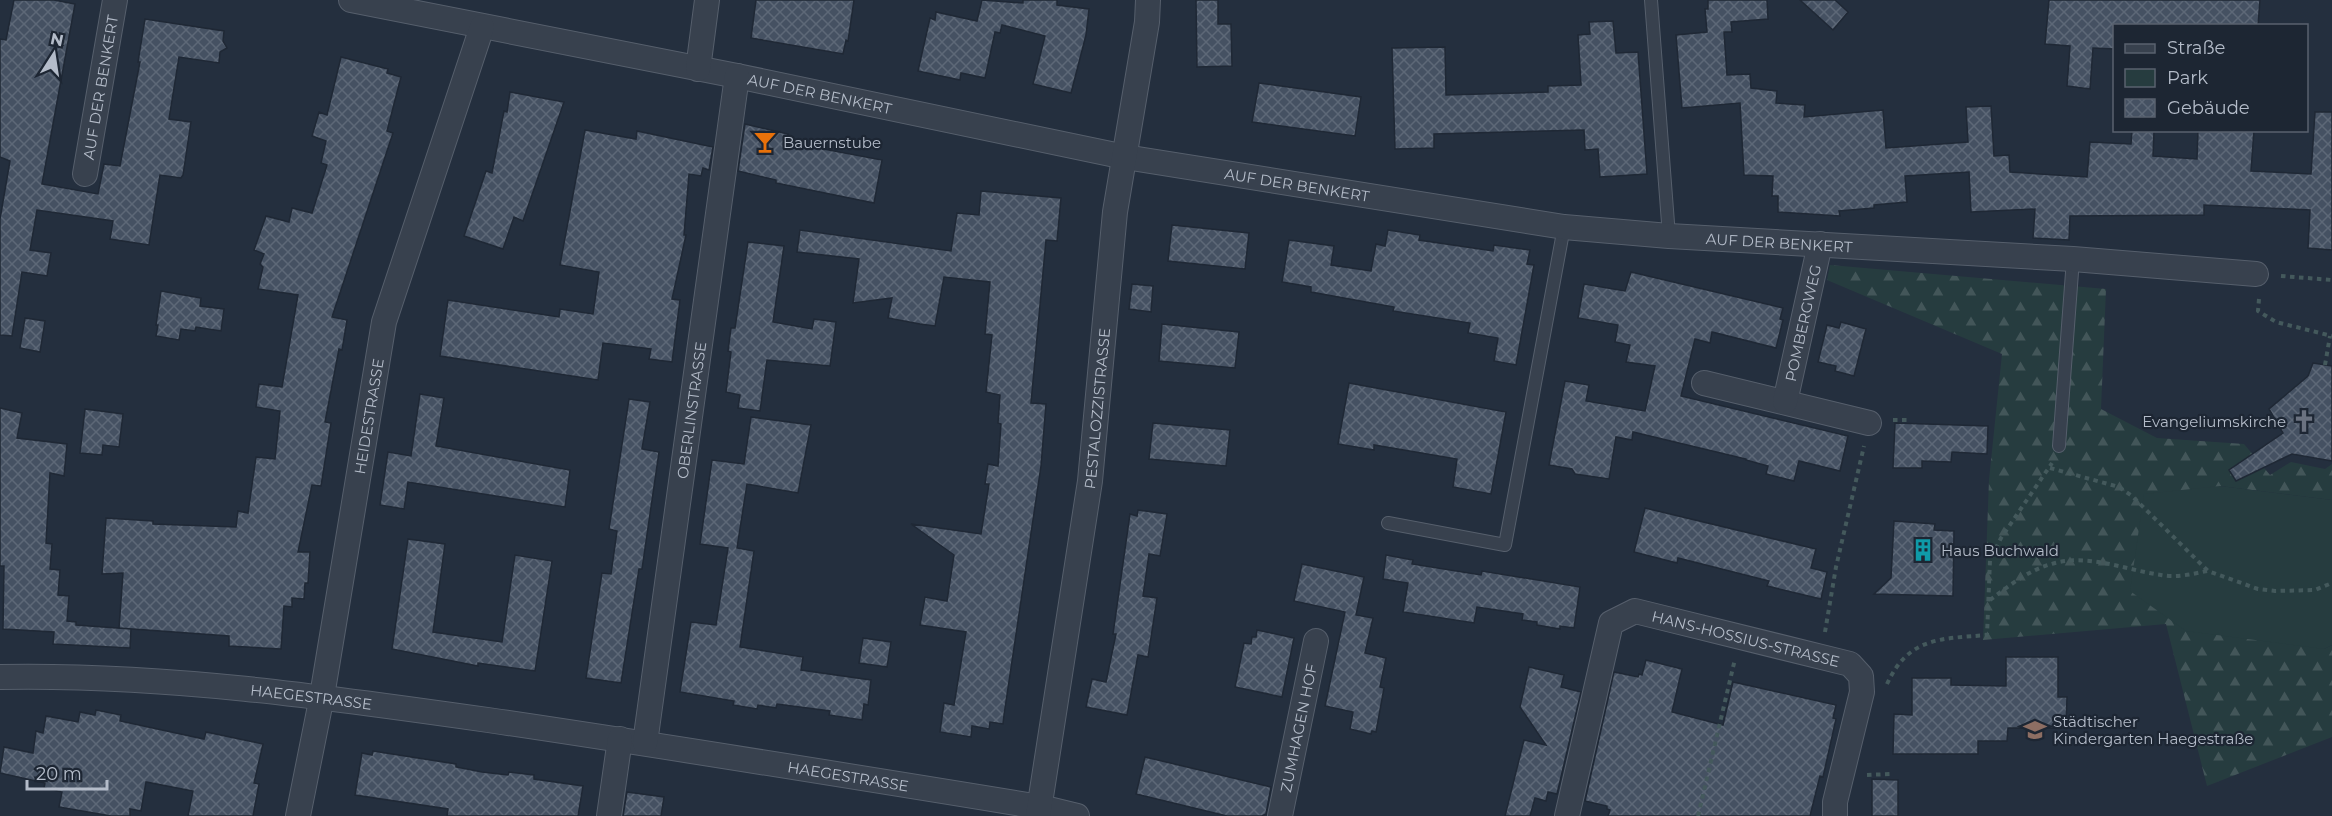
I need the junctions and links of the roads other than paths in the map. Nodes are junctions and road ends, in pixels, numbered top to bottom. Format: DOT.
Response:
graph roads {
  1 [pos="115,0"];
  2 [pos="351,0"];
  3 [pos="707,0"];
  4 [pos="1148,0"];
  5 [pos="1651,0"];
  6 [pos="482,27"];
  7 [pos="698,69"];
  8 [pos="737,76"];
  9 [pos="1125,157"];
  10 [pos="84,174"];
  11 [pos="1564,227"];
  12 [pos="1669,236"];
  13 [pos="1820,244"];
  14 [pos="2073,259"];
  15 [pos="2259,274"];
  16 [pos="1704,383"];
  17 [pos="1785,402"];
  18 [pos="1869,423"];
  19 [pos="2059,446"];
  20 [pos="1388,523"];
  21 [pos="1316,641"];
  22 [pos="0,676"];
  23 [pos="322,696"];
  24 [pos="620,739"];
  25 [pos="645,743"];
  26 [pos="1039,811"];
  27 [pos="298,816"];
  28 [pos="609,816"];
  29 [pos="1077,816"];
  30 [pos="1280,816"];
  31 [pos="1567,816"];
  32 [pos="1835,816"];
  1 -- 10 [label="street, AUF DER BENKERT"];
  2 -- 6 [label="street, AUF DER BENKERT"];
  3 -- 7 [label="street"];
  4 -- 9 [label="street, PESTALOZZISTRASSE"];
  5 -- 12 [label="lane"];
  6 -- 7 [label="street, AUF DER BENKERT"];
  6 -- 23 [label="street, HEIDESTRASSE"];
  7 -- 8 [label="street, AUF DER BENKERT"];
  8 -- 9 [label="street, AUF DER BENKERT"];
  8 -- 25 [label="street, OBERLINSTRASSE"];
  9 -- 11 [label="street, AUF DER BENKERT"];
  9 -- 26 [label="street, PESTALOZZISTRASSE"];
  11 -- 12 [label="street, AUF DER BENKERT"];
  11 -- 20 [label="lane"];
  12 -- 13 [label="street, AUF DER BENKERT"];
  13 -- 14 [label="street, AUF DER BENKERT"];
  13 -- 17 [label="street, POMBERGWEG"];
  14 -- 15 [label="street, AUF DER BENKERT"];
  14 -- 19 [label="lane"];
  16 -- 17 [label="street, POMBERGWEG"];
  17 -- 18 [label="street, POMBERGWEG"];
  21 -- 30 [label="street, ZUMHAGEN HOF"];
  22 -- 23 [label="street, HAEGESTRASSE"];
  23 -- 24 [label="street, HAEGESTRASSE"];
  23 -- 27 [label="street, HEIDESTRASSE"];
  24 -- 25 [label="street, HAEGESTRASSE"];
  24 -- 28 [label="street"];
  25 -- 26 [label="street, HAEGESTRASSE"];
  26 -- 29 [label="street, HAEGESTRASSE"];
  31 -- 32 [label="street, HANS-HOSSIUS-STRASSE"];
}
